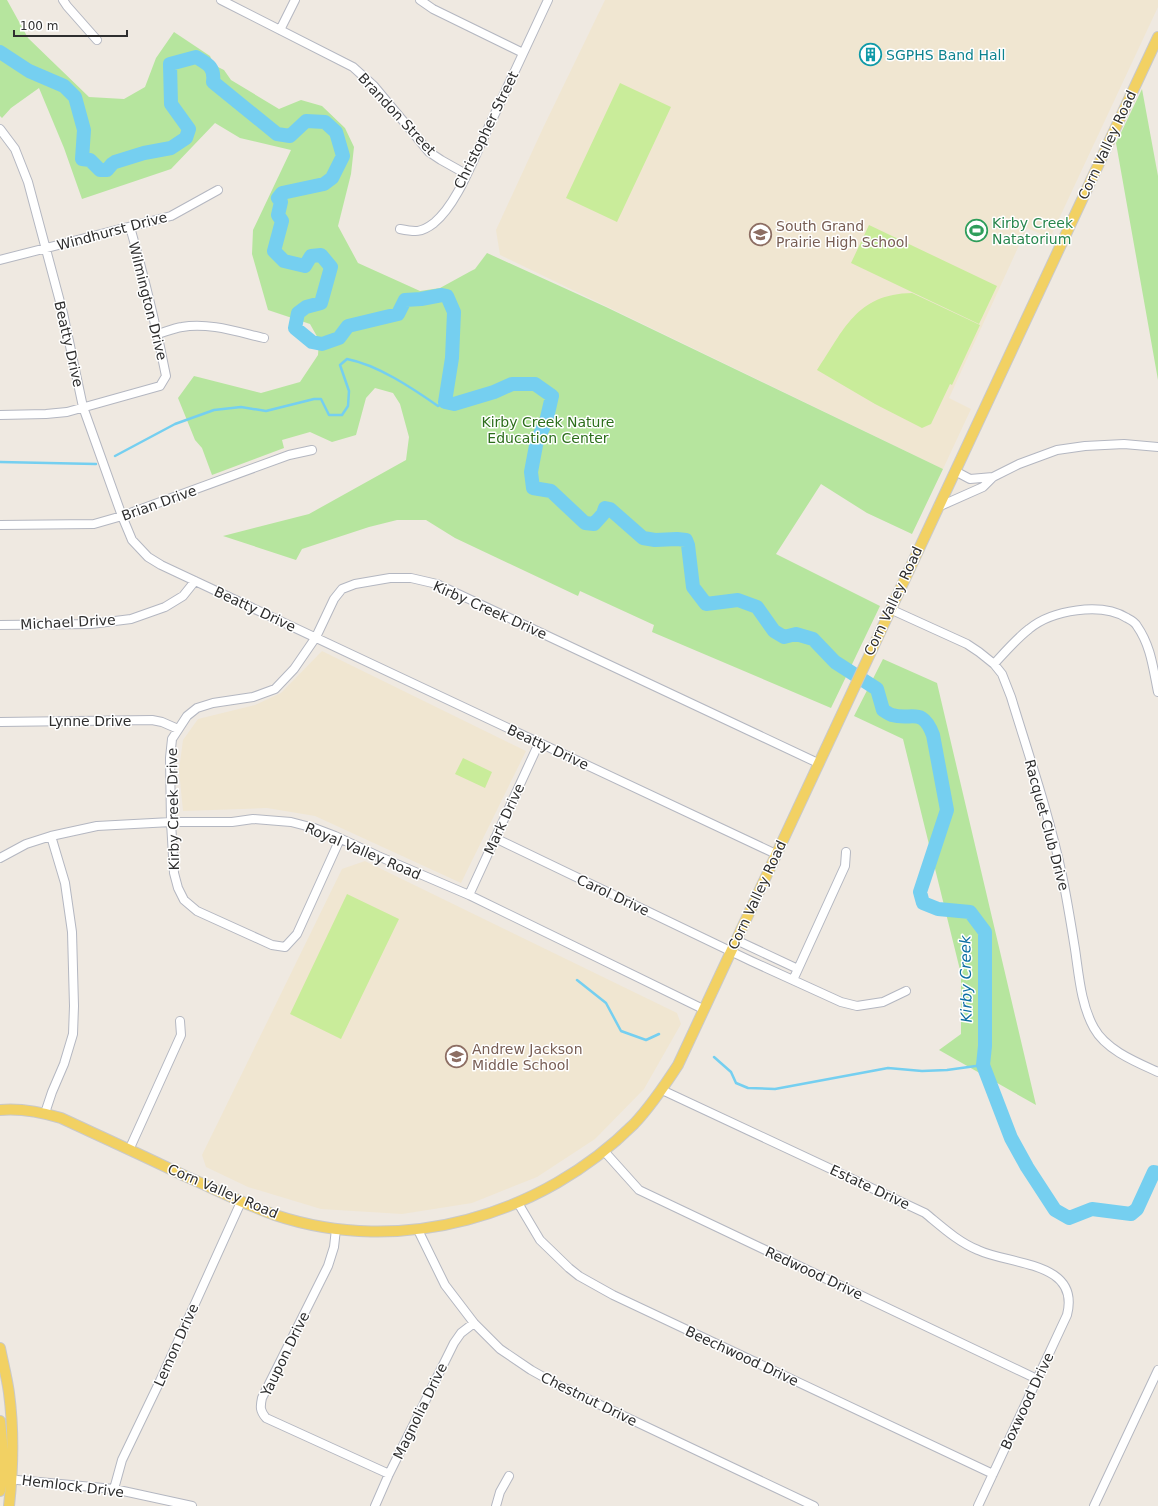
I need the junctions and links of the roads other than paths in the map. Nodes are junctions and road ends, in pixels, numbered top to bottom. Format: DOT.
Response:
graph roads {
  1 [pos="63,0"];
  2 [pos="221,0"];
  3 [pos="295,0"];
  4 [pos="420,0"];
  5 [pos="548,0"];
  6 [pos="280,30"];
  7 [pos="1158,37"];
  8 [pos="97,40"];
  9 [pos="523,53"];
  10 [pos="0,128"];
  11 [pos="466,174"];
  12 [pos="218,190"];
  13 [pos="130,227"];
  14 [pos="400,229"];
  15 [pos="46,248"];
  16 [pos="0,260"];
  17 [pos="158,334"];
  18 [pos="264,338"];
  19 [pos="84,408"];
  20 [pos="0,415"];
  21 [pos="1158,447"];
  22 [pos="312,450"];
  23 [pos="954,471"];
  24 [pos="993,477"];
  25 [pos="938,507"];
  26 [pos="122,516"];
  27 [pos="0,525"];
  28 [pos="195,581"];
  29 [pos="890,609"];
  30 [pos="0,625"];
  31 [pos="316,637"];
  32 [pos="994,664"];
  33 [pos="1158,692"];
  34 [pos="0,722"];
  35 [pos="178,729"];
  36 [pos="539,742"];
  37 [pos="818,763"];
  38 [pos="171,822"];
  39 [pos="51,836"];
  40 [pos="494,838"];
  41 [pos="340,839"];
  42 [pos="846,852"];
  43 [pos="776,854"];
  44 [pos="0,858"];
  45 [pos="469,895"];
  46 [pos="736,940"];
  47 [pos="731,951"];
  48 [pos="798,969"];
  49 [pos="793,980"];
  50 [pos="906,991"];
  51 [pos="703,1009"];
  52 [pos="180,1021"];
  53 [pos="1158,1072"];
  54 [pos="662,1090"];
  55 [pos="0,1110"];
  56 [pos="45,1113"];
  57 [pos="129,1150"];
  58 [pos="604,1151"];
  59 [pos="241,1202"];
  60 [pos="518,1203"];
  61 [pos="336,1229"];
  62 [pos="418,1230"];
  63 [pos="1069,1294"];
  64 [pos="474,1323"];
  65 [pos="0,1348"];
  66 [pos="1158,1370"];
  67 [pos="1037,1379"];
  68 [pos="0,1421"];
  69 [pos="389,1474"];
  70 [pos="993,1474"];
  71 [pos="509,1476"];
  72 [pos="7,1479"];
  73 [pos="114,1489"];
  74 [pos="0,1491"];
  75 [pos="9,1506"];
  76 [pos="192,1506"];
  77 [pos="375,1506"];
  78 [pos="496,1506"];
  79 [pos="814,1506"];
  80 [pos="978,1506"];
  81 [pos="1094,1506"];
  1 -- 8 [label="street"];
  2 -- 6 [label="street, Brandon Street"];
  3 -- 6 [label="street"];
  4 -- 9 [label="street"];
  5 -- 9 [label="street, Christopher Street"];
  6 -- 11 [label="street, Brandon Street"];
  7 -- 23 [label="main road, Corn Valley Road"];
  9 -- 11 [label="street, Christopher Street"];
  10 -- 15 [label="street, Beatty Drive"];
  11 -- 14 [label="street, Christopher Street"];
  12 -- 13 [label="street, Windhurst Drive"];
  13 -- 15 [label="street, Windhurst Drive"];
  13 -- 17 [label="street, Wilmington Drive"];
  15 -- 16 [label="street, Windhurst Drive"];
  15 -- 19 [label="street, Beatty Drive"];
  17 -- 18 [label="street"];
  17 -- 19 [label="street, Wilmington Drive"];
  19 -- 20 [label="street"];
  19 -- 26 [label="street, Beatty Drive"];
  21 -- 24 [label="street"];
  22 -- 26 [label="street, Brian Drive"];
  23 -- 24 [label="street"];
  23 -- 25 [label="main road, Corn Valley Road"];
  24 -- 25 [label="street"];
  25 -- 29 [label="main road, Corn Valley Road"];
  26 -- 27 [label="street, Brian Drive"];
  26 -- 28 [label="street, Beatty Drive"];
  28 -- 30 [label="street, Michael Drive"];
  28 -- 31 [label="street, Beatty Drive"];
  29 -- 32 [label="street, Racquet Club Drive"];
  29 -- 37 [label="main road, Corn Valley Road"];
  31 -- 35 [label="street, Kirby Creek Drive"];
  31 -- 36 [label="street, Beatty Drive"];
  31 -- 37 [label="street, Kirby Creek Drive"];
  32 -- 33 [label="street"];
  32 -- 53 [label="street, Racquet Club Drive"];
  34 -- 35 [label="street, Lynne Drive"];
  35 -- 38 [label="street, Kirby Creek Drive"];
  36 -- 40 [label="street, Mark Drive"];
  36 -- 43 [label="street, Beatty Drive"];
  37 -- 43 [label="main road, Corn Valley Road"];
  38 -- 39 [label="street, Royal Valley Road"];
  38 -- 41 [label="street, Royal Valley Road"];
  38 -- 41 [label="street, Kirby Creek Drive"];
  39 -- 44 [label="street, Royal Valley Road"];
  39 -- 56 [label="street"];
  40 -- 45 [label="street, Mark Drive"];
  40 -- 47 [label="street, Carol Drive"];
  41 -- 45 [label="street, Royal Valley Road"];
  42 -- 48 [label="street"];
  43 -- 46 [label="main road, Corn Valley Road"];
  45 -- 51 [label="street, Royal Valley Road"];
  46 -- 47 [label="main road, Corn Valley Road"];
  46 -- 48 [label="street"];
  47 -- 49 [label="street, Carol Drive"];
  47 -- 51 [label="main road, Corn Valley Road"];
  48 -- 49 [label="street"];
  49 -- 50 [label="street, Carol Drive"];
  51 -- 54 [label="main road, Corn Valley Road"];
  52 -- 57 [label="street"];
  54 -- 58 [label="main road, Corn Valley Road"];
  54 -- 63 [label="street, Estate Drive"];
  55 -- 56 [label="main road, Corn Valley Road"];
  56 -- 57 [label="main road, Corn Valley Road"];
  57 -- 59 [label="main road, Corn Valley Road"];
  58 -- 60 [label="main road, Corn Valley Road"];
  58 -- 67 [label="street, Redwood Drive"];
  59 -- 61 [label="main road, Corn Valley Road"];
  59 -- 73 [label="street, Lemon Drive"];
  60 -- 62 [label="main road, Corn Valley Road"];
  60 -- 70 [label="street, Beechwood Drive"];
  61 -- 62 [label="main road, Corn Valley Road"];
  61 -- 69 [label="street, Yaupon Drive"];
  62 -- 64 [label="street, Chestnut Drive"];
  63 -- 67 [label="street, Boxwood Drive"];
  64 -- 69 [label="street, Magnolia Drive"];
  64 -- 79 [label="street, Chestnut Drive"];
  65 -- 72 [label="main road"];
  66 -- 81 [label="street"];
  67 -- 70 [label="street, Boxwood Drive"];
  68 -- 72 [label="main road"];
  69 -- 77 [label="street, Magnolia Drive"];
  70 -- 80 [label="street, Boxwood Drive"];
  71 -- 78 [label="street"];
  72 -- 73 [label="street, Hemlock Drive"];
  72 -- 74 [label="main road"];
  72 -- 75 [label="main road"];
  73 -- 76 [label="street, Hemlock Drive"];
}
